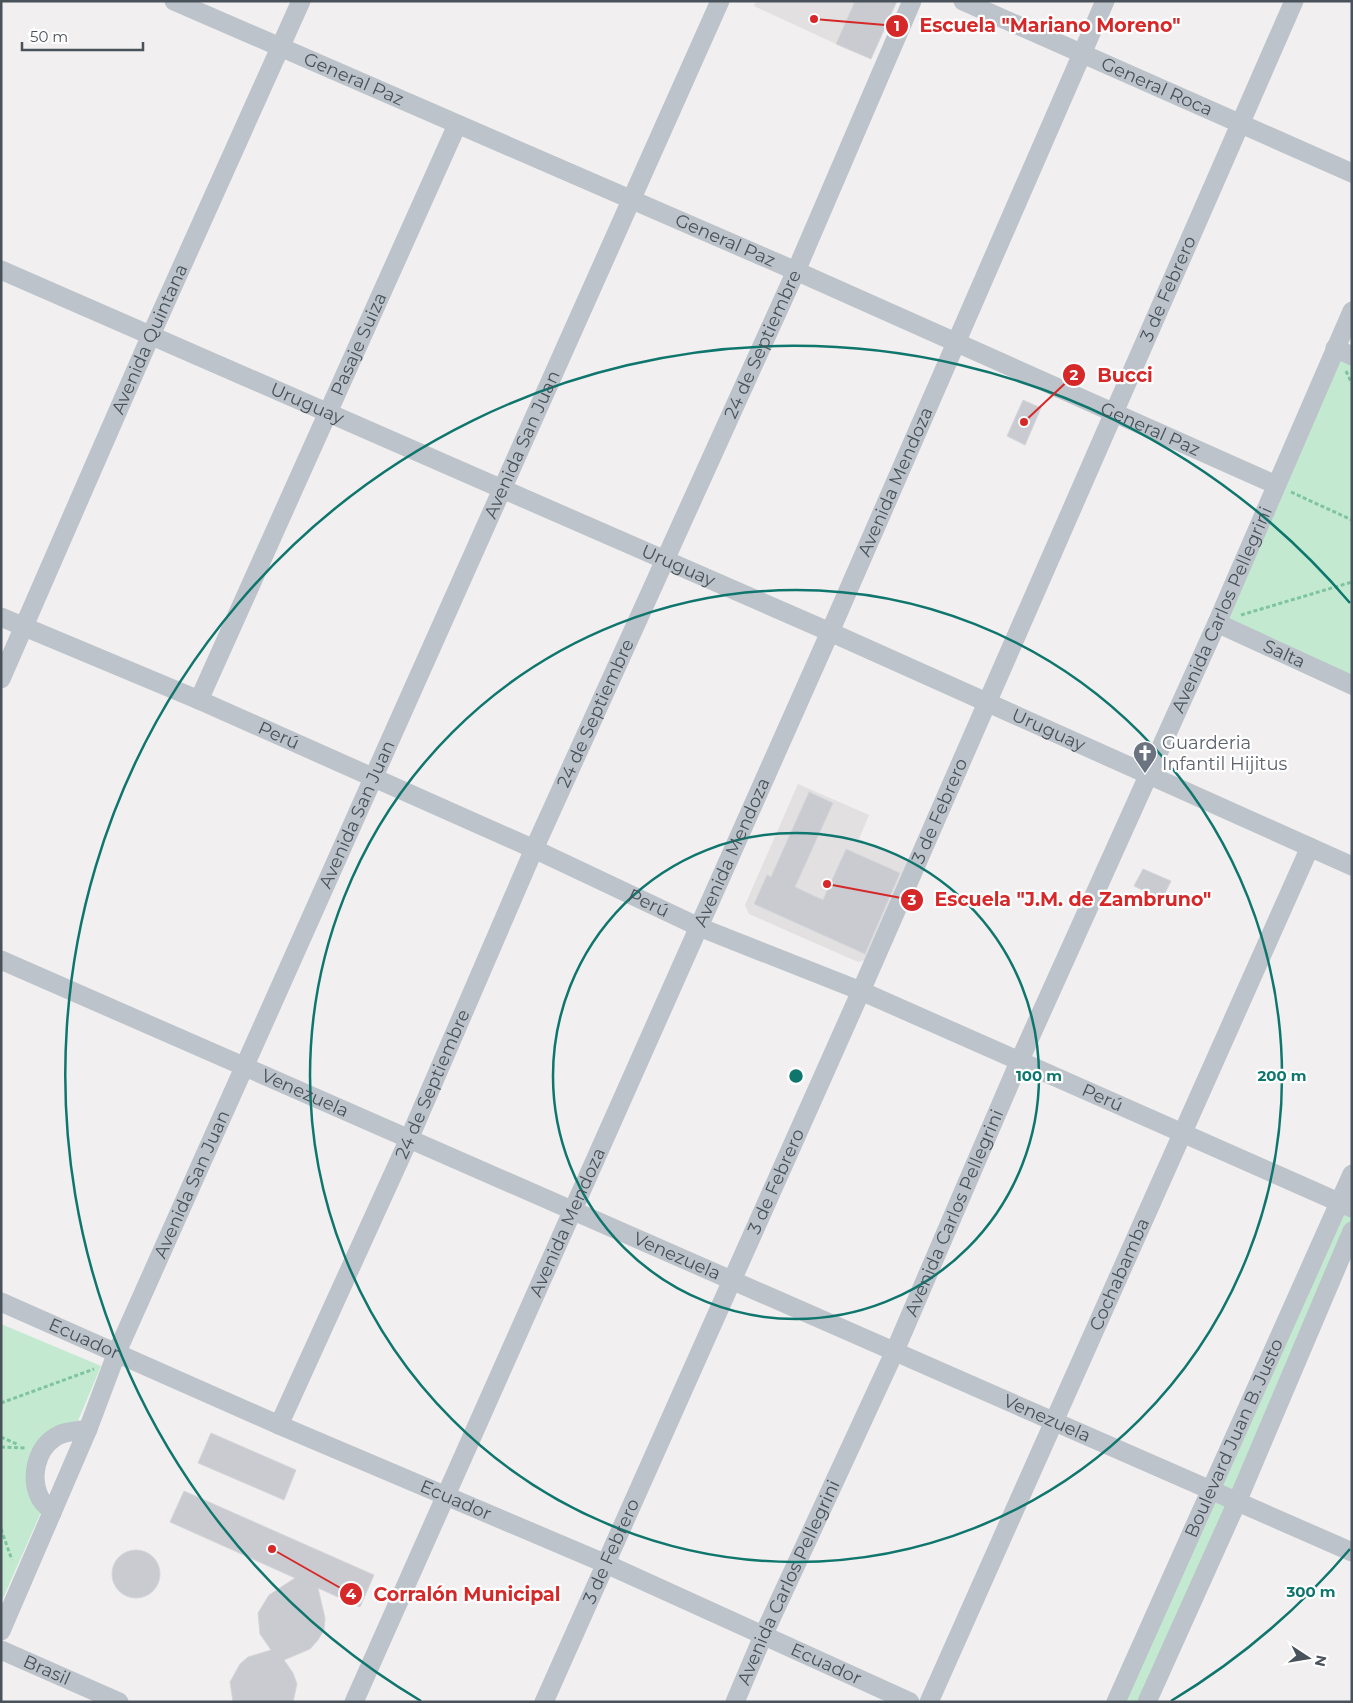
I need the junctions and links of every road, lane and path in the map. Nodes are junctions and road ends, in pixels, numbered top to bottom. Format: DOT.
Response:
graph roads {
  1 [pos="174,1"];
  2 [pos="301,1"];
  3 [pos="720,1"];
  4 [pos="912,1"];
  5 [pos="963,1"];
  6 [pos="1105,1"];
  7 [pos="1294,1"];
  8 [pos="281,48"];
  9 [pos="1082,54"];
  10 [pos="1240,124"];
  11 [pos="457,125"];
  12 [pos="1352,173"];
  13 [pos="632,201"];
  14 [pos="1,270"];
  15 [pos="796,271"];
  16 [pos="1352,310"];
  17 [pos="150,335"];
  18 [pos="958,343"];
  19 [pos="1343,352"];
  20 [pos="1115,412"];
  21 [pos="328,414"];
  22 [pos="1276,485"];
  23 [pos="502,490"];
  24 [pos="1352,520"];
  25 [pos="666,561"];
  26 [pos="1352,582"];
  27 [pos="1,617"];
  28 [pos="1217,623"];
  29 [pos="25,627"];
  30 [pos="830,632"];
  31 [pos="1,679"];
  32 [pos="1352,685"];
  33 [pos="199,700"];
  34 [pos="985,703"];
  35 [pos="1148,776"];
  36 [pos="372,779"];
  37 [pos="1310,847"];
  38 [pos="534,849"];
  39 [pos="1352,866"];
  40 [pos="699,927"];
  41 [pos="1,960"];
  42 [pos="861,991"];
  43 [pos="1019,1062"];
  44 [pos="244,1068"];
  45 [pos="1182,1133"];
  46 [pos="409,1139"];
  47 [pos="1352,1174"];
  48 [pos="1345,1205"];
  49 [pos="572,1210"];
  50 [pos="1352,1231"];
  51 [pos="732,1280"];
  52 [pos="1,1302"];
  53 [pos="117,1352"];
  54 [pos="894,1353"];
  55 [pos="101,1366"];
  56 [pos="1,1403"];
  57 [pos="1054,1423"];
  58 [pos="279,1425"];
  59 [pos="88,1429"];
  60 [pos="1,1437"];
  61 [pos="1,1447"];
  62 [pos="22,1447"];
  63 [pos="39,1454"];
  64 [pos="1211,1490"];
  65 [pos="444,1496"];
  66 [pos="1237,1502"];
  67 [pos="52,1513"];
  68 [pos="1,1529"];
  69 [pos="1352,1552"];
  70 [pos="13,1562"];
  71 [pos="604,1564"];
  72 [pos="1,1631"];
  73 [pos="763,1636"];
  74 [pos="1,1650"];
  75 [pos="120,1702"];
  76 [pos="354,1702"];
  77 [pos="544,1702"];
  78 [pos="735,1702"];
  79 [pos="910,1702"];
  80 [pos="929,1702"];
  81 [pos="1116,1702"];
  82 [pos="1147,1702"];
  1 -- 8 [label="street, General Paz"];
  2 -- 8 [label="street, Avenida Quintana"];
  3 -- 13 [label="street, Avenida San Juan"];
  4 -- 15 [label="street, 24 de Septiembre"];
  5 -- 9 [label="street, General Roca"];
  6 -- 9 [label="street, Avenida Mendoza"];
  7 -- 10 [label="street, 3 de Febrero"];
  8 -- 11 [label="street, General Paz"];
  8 -- 17 [label="street, Avenida Quintana"];
  9 -- 10 [label="street, General Roca"];
  9 -- 18 [label="street, Avenida Mendoza"];
  10 -- 12 [label="street, General Roca"];
  10 -- 20 [label="street, 3 de Febrero"];
  11 -- 13 [label="street, General Paz"];
  11 -- 21 [label="street, Pasaje Suiza"];
  13 -- 15 [label="street, General Paz"];
  13 -- 23 [label="street, Avenida San Juan"];
  14 -- 17 [label="street, Uruguay"];
  15 -- 18 [label="street, General Paz"];
  15 -- 25 [label="street, 24 de Septiembre"];
  16 -- 19 [label="street, Avenida Carlos Pellegrini"];
  17 -- 21 [label="street, Uruguay"];
  17 -- 29 [label="street, Avenida Quintana"];
  18 -- 20 [label="street, General Paz"];
  18 -- 30 [label="street, Avenida Mendoza"];
  19 -- 22 [label="street, Avenida Carlos Pellegrini"];
  20 -- 22 [label="street, General Paz"];
  20 -- 34 [label="street, 3 de Febrero"];
  21 -- 23 [label="street, Uruguay"];
  21 -- 33 [label="street, Pasaje Suiza"];
  22 -- 24 [label="path"];
  22 -- 28 [label="street, Avenida Carlos Pellegrini"];
  23 -- 25 [label="street, Uruguay"];
  23 -- 36 [label="street, Avenida San Juan"];
  25 -- 30 [label="street, Uruguay"];
  25 -- 38 [label="street, 24 de Septiembre"];
  26 -- 28 [label="path"];
  27 -- 29 [label="street, Perú"];
  28 -- 32 [label="street, Salta"];
  28 -- 35 [label="street, Avenida Carlos Pellegrini"];
  29 -- 31 [label="street, Avenida Quintana"];
  29 -- 33 [label="street, Perú"];
  30 -- 34 [label="street, Uruguay"];
  30 -- 40 [label="street, Avenida Mendoza"];
  33 -- 36 [label="street, Perú"];
  34 -- 35 [label="street, Uruguay"];
  34 -- 42 [label="street, 3 de Febrero"];
  35 -- 37 [label="street, Uruguay"];
  35 -- 43 [label="street, Avenida Carlos Pellegrini"];
  36 -- 38 [label="street, Perú"];
  36 -- 44 [label="street, Avenida San Juan"];
  37 -- 39 [label="street, Uruguay"];
  37 -- 45 [label="street, Cochabamba"];
  38 -- 40 [label="street, Perú"];
  38 -- 46 [label="street, 24 de Septiembre"];
  40 -- 42 [label="street, Perú"];
  40 -- 49 [label="street, Avenida Mendoza"];
  41 -- 44 [label="street, Venezuela"];
  42 -- 43 [label="street, Perú"];
  42 -- 51 [label="street, 3 de Febrero"];
  43 -- 45 [label="street, Perú"];
  43 -- 54 [label="street, Avenida Carlos Pellegrini"];
  44 -- 46 [label="street, Venezuela"];
  44 -- 53 [label="street, Avenida San Juan"];
  45 -- 48 [label="street, Perú"];
  45 -- 57 [label="street, Cochabamba"];
  46 -- 49 [label="street, Venezuela"];
  46 -- 58 [label="street, 24 de Septiembre"];
  47 -- 48 [label="street, Boulevard Juan B. Justo"];
  48 -- 64 [label="street, Boulevard Juan B. Justo"];
  49 -- 51 [label="street, Venezuela"];
  49 -- 65 [label="street, Avenida Mendoza"];
  50 -- 66 [label="street, Boulevard Juan B. Justo"];
  51 -- 54 [label="street, Venezuela"];
  51 -- 71 [label="street, 3 de Febrero"];
  52 -- 53 [label="street, Ecuador"];
  53 -- 58 [label="street, Ecuador"];
  53 -- 59 [label="street, Avenida San Juan"];
  54 -- 57 [label="street, Venezuela"];
  54 -- 73 [label="street, Avenida Carlos Pellegrini"];
  55 -- 56 [label="path"];
  57 -- 64 [label="street, Venezuela"];
  57 -- 80 [label="street, Cochabamba"];
  58 -- 65 [label="street, Ecuador"];
  59 -- 63 [label="street"];
  59 -- 67 [label="street, Avenida San Juan"];
  60 -- 62 [label="path"];
  61 -- 62 [label="path"];
  62 -- 63 [label="path"];
  63 -- 67 [label="street"];
  64 -- 66 [label="street, Venezuela"];
  64 -- 81 [label="street, Boulevard Juan B. Justo"];
  65 -- 71 [label="street, Ecuador"];
  65 -- 76 [label="street, Avenida Mendoza"];
  66 -- 69 [label="street, Venezuela"];
  66 -- 82 [label="street, Boulevard Juan B. Justo"];
  67 -- 72 [label="street, Avenida San Juan"];
  68 -- 70 [label="path"];
  71 -- 73 [label="street, Ecuador"];
  71 -- 77 [label="street, 3 de Febrero"];
  73 -- 78 [label="street, Avenida Carlos Pellegrini"];
  73 -- 79 [label="street, Ecuador"];
  74 -- 75 [label="street, Brasil"];
}
